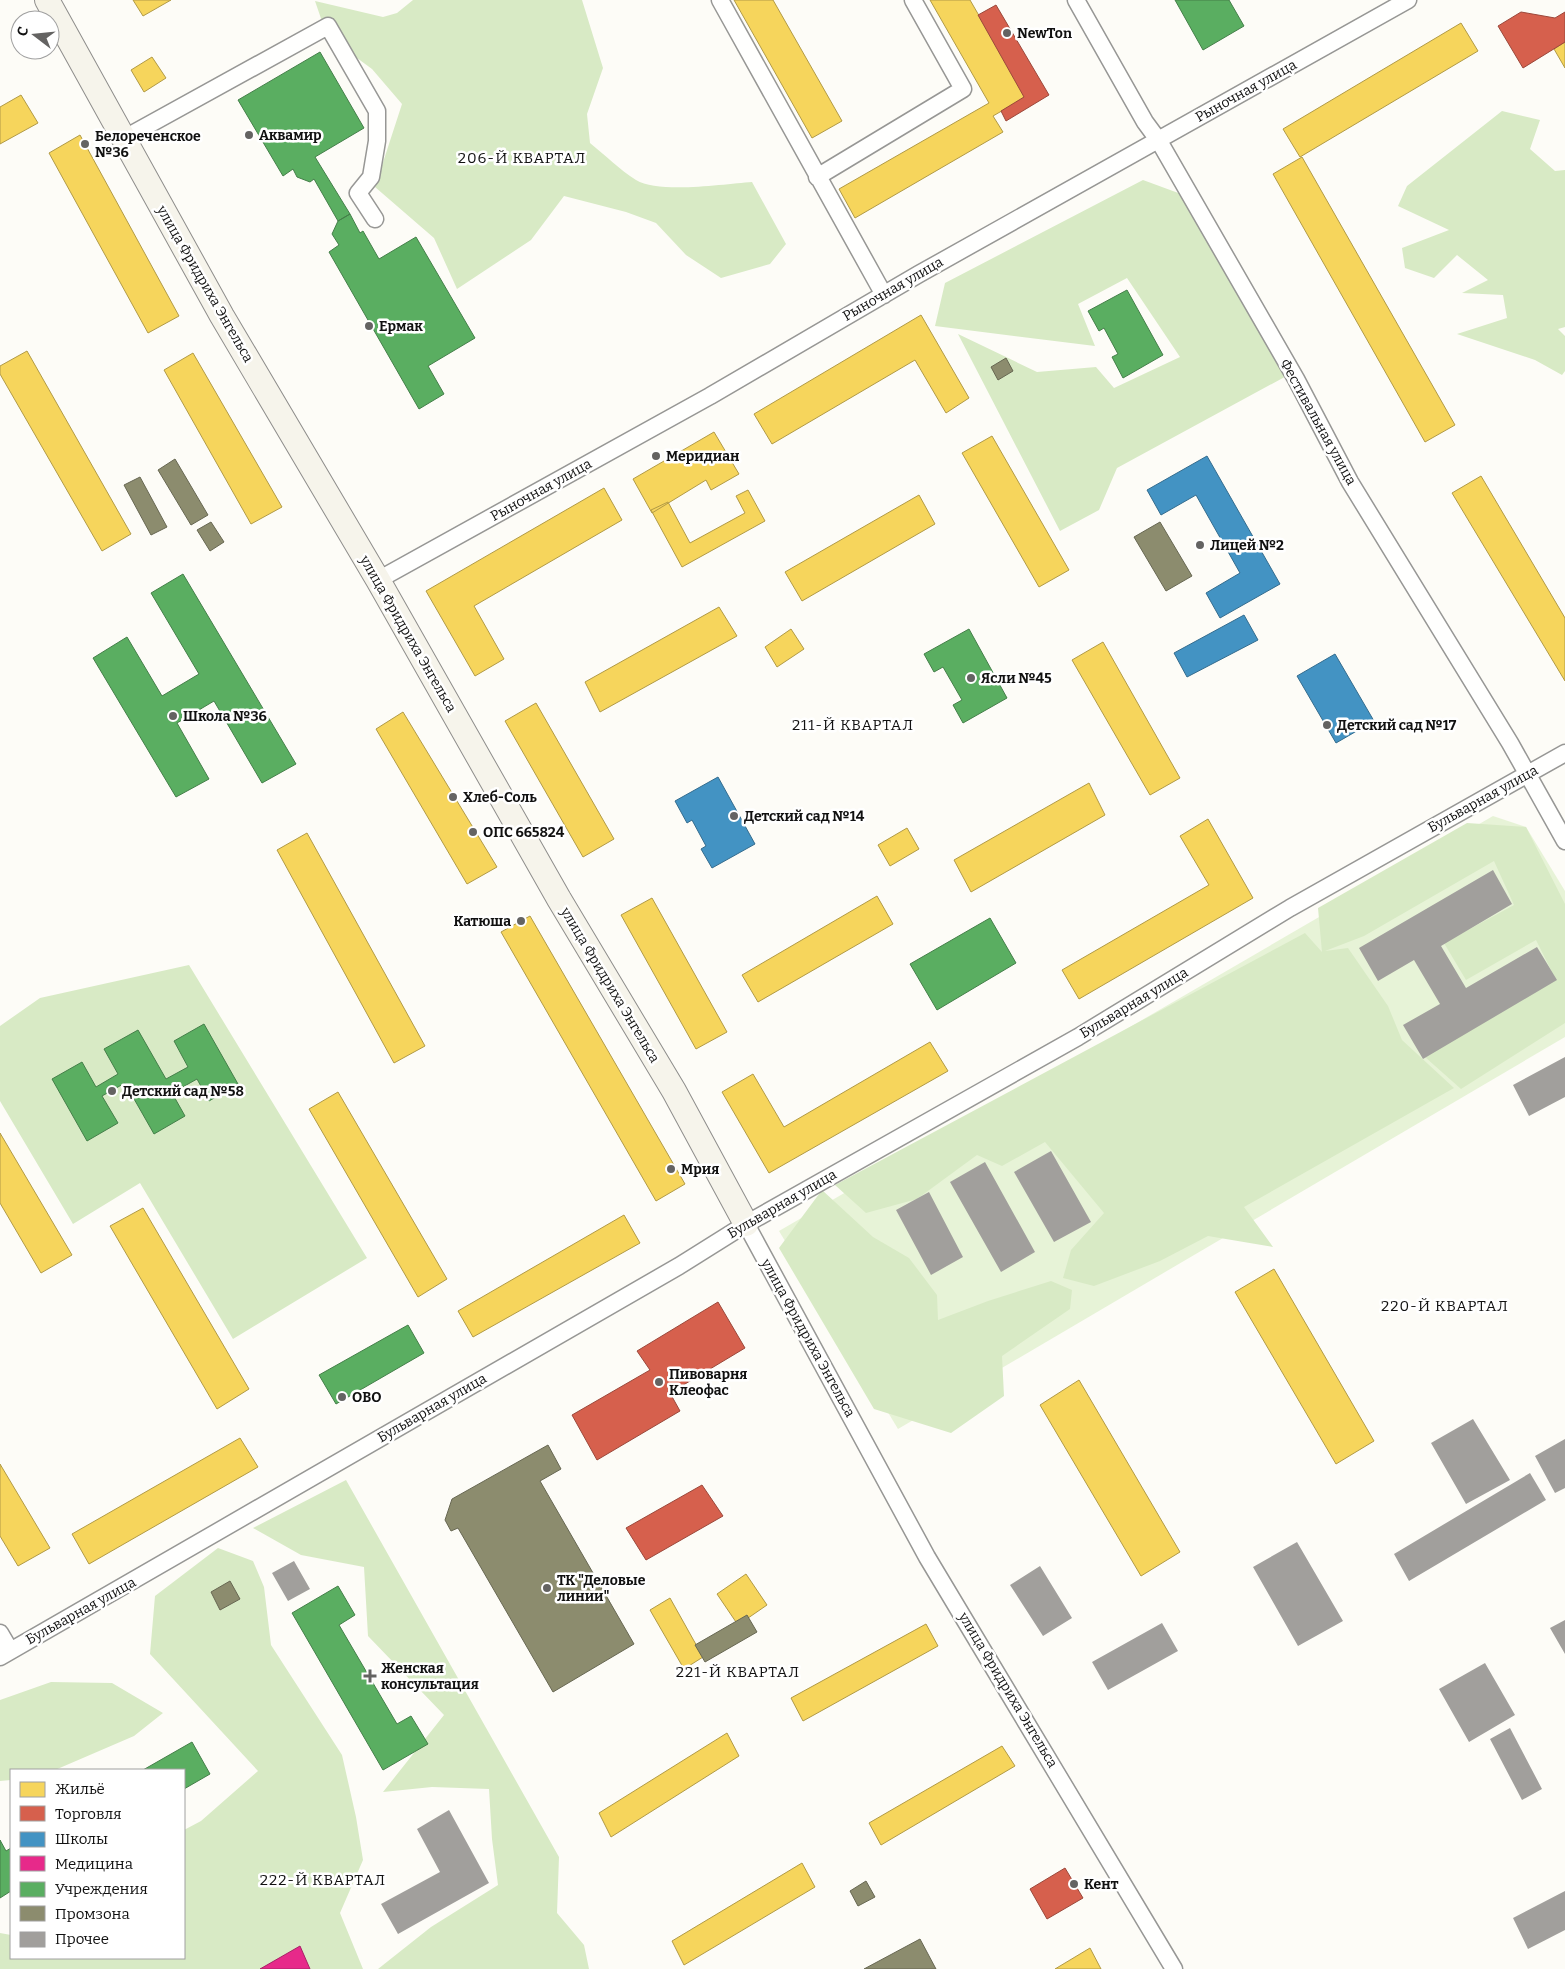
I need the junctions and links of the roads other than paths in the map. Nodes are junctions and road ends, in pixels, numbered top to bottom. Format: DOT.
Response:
graph roads {
  1 [pos="47,0"];
  2 [pos="720,0"];
  3 [pos="913,0"];
  4 [pos="1076,0"];
  5 [pos="1408,0"];
  6 [pos="123,139"];
  7 [pos="1158,141"];
  8 [pos="817,177"];
  9 [pos="374,219"];
  10 [pos="884,295"];
  11 [pos="378,580"];
  12 [pos="1565,753"];
  13 [pos="1528,775"];
  14 [pos="1565,841"];
  15 [pos="746,1224"];
  16 [pos="0,1633"];
  17 [pos="5,1654"];
  18 [pos="1174,1969"];
  1 -- 6 [label="street, улица Фридриха Энгельса"];
  2 -- 8 [label="street"];
  3 -- 8 [label="street"];
  4 -- 7 [label="street, Фестивальная улица"];
  5 -- 7 [label="street, Рыночная улица"];
  6 -- 9 [label="street"];
  6 -- 11 [label="street, улица Фридриха Энгельса"];
  7 -- 10 [label="street, Рыночная улица"];
  7 -- 13 [label="street, Фестивальная улица"];
  8 -- 10 [label="street"];
  10 -- 11 [label="street, Рыночная улица"];
  11 -- 15 [label="street, улица Фридриха Энгельса"];
  12 -- 13 [label="street, Бульварная улица"];
  13 -- 14 [label="street, Фестивальная улица"];
  13 -- 15 [label="street, Бульварная улица"];
  15 -- 17 [label="street, Бульварная улица"];
  15 -- 18 [label="street, улица Фридриха Энгельса"];
  16 -- 17 [label="street"];
}
